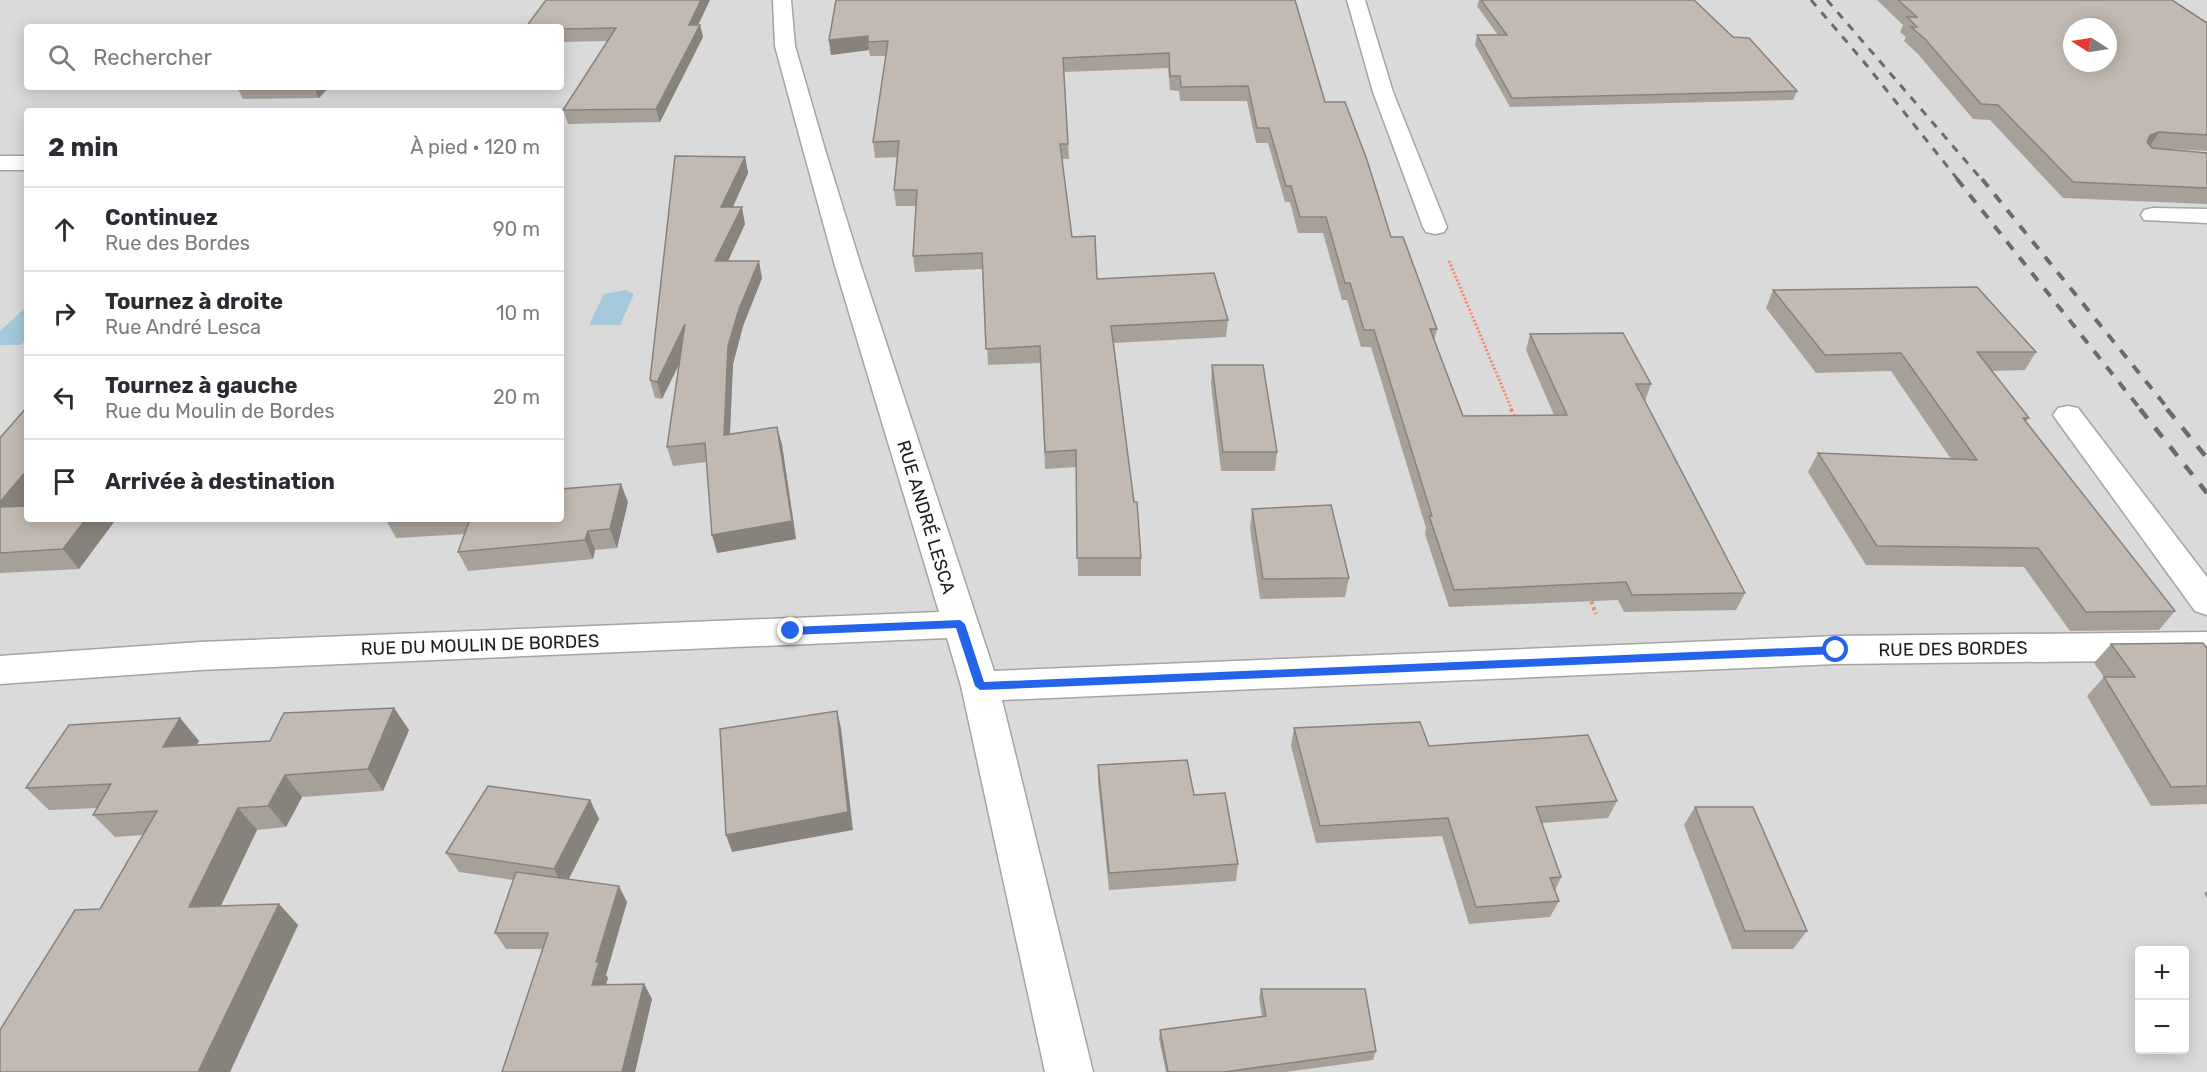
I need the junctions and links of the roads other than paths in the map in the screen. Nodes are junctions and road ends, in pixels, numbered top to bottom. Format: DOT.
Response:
graph roads {
  1 [pos="782,0"];
  2 [pos="1356,0"];
  3 [pos="0,163"];
  4 [pos="24,163"];
  5 [pos="2153,215"];
  6 [pos="2207,216"];
  7 [pos="1435,227"];
  8 [pos="2068,415"];
  9 [pos="2207,602"];
  10 [pos="960,624"];
  11 [pos="2207,646"];
  12 [pos="0,670"];
  13 [pos="980,686"];
  14 [pos="1069,1072"];
  1 -- 10 [label="street, RUE ANDRÉ LESCA"];
  2 -- 7 [label="street"];
  3 -- 4 [label="street"];
  5 -- 6 [label="street"];
  8 -- 9 [label="street"];
  10 -- 12 [label="street, RUE DU MOULIN DE BORDES"];
  10 -- 13 [label="street, RUE ANDRÉ LESCA"];
  11 -- 13 [label="street, RUE DES BORDES"];
  13 -- 14 [label="street, RUE ANDRÉ LESCA"];
}
